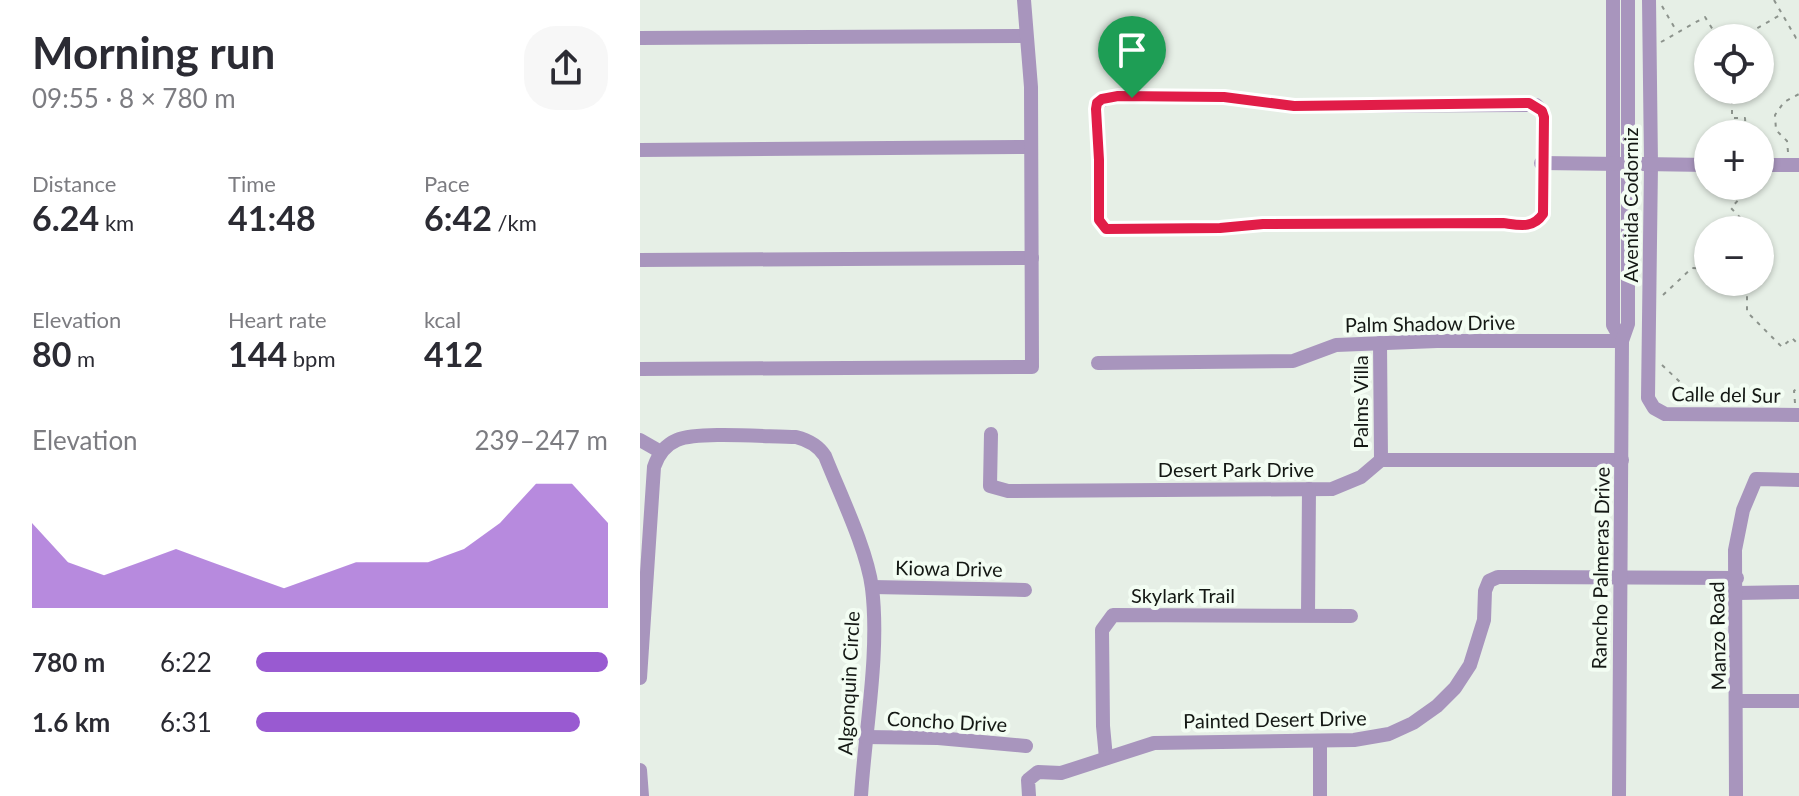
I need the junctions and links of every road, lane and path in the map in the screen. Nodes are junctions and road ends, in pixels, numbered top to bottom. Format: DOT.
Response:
graph roads {
  1 [pos="1024,0"];
  2 [pos="1613,0"];
  3 [pos="1628,0"];
  4 [pos="1649,0"];
  5 [pos="1658,0"];
  6 [pos="1774,0"];
  7 [pos="1782,14"];
  8 [pos="1709,24"];
  9 [pos="1764,24"];
  10 [pos="1678,33"];
  11 [pos="1025,36"];
  12 [pos="1799,37"];
  13 [pos="640,38"];
  14 [pos="1649,49"];
  15 [pos="1799,94"];
  16 [pos="1732,104"];
  17 [pos="1745,120"];
  18 [pos="1031,147"];
  19 [pos="640,150"];
  20 [pos="1541,163"];
  21 [pos="1620,164"];
  22 [pos="1651,164"];
  23 [pos="1694,165"];
  24 [pos="1794,165"];
  25 [pos="1738,200"];
  26 [pos="1739,216"];
  27 [pos="1032,258"];
  28 [pos="640,260"];
  29 [pos="1694,268"];
  30 [pos="1650,294"];
  31 [pos="1747,296"];
  32 [pos="1622,341"];
  33 [pos="1380,343"];
  34 [pos="1799,345"];
  35 [pos="1649,352"];
  36 [pos="1098,363"];
  37 [pos="640,369"];
  38 [pos="1799,386"];
  39 [pos="1654,408"];
  40 [pos="1679,415"];
  41 [pos="1797,415"];
  42 [pos="991,434"];
  43 [pos="640,440"];
  44 [pos="661,452"];
  45 [pos="1381,460"];
  46 [pos="1622,460"];
  47 [pos="1799,480"];
  48 [pos="1309,489"];
  49 [pos="1620,578"];
  50 [pos="1737,585"];
  51 [pos="872,587"];
  52 [pos="1025,590"];
  53 [pos="1799,592"];
  54 [pos="643,598"];
  55 [pos="1308,615"];
  56 [pos="1351,616"];
  57 [pos="640,678"];
  58 [pos="1738,701"];
  59 [pos="1799,701"];
  60 [pos="865,737"];
  61 [pos="1320,741"];
  62 [pos="1026,746"];
  63 [pos="1106,758"];
  64 [pos="640,770"];
  65 [pos="642,796"];
  66 [pos="861,796"];
  67 [pos="1029,796"];
  68 [pos="1320,796"];
  69 [pos="1619,796"];
  70 [pos="1736,796"];
  1 -- 11 [label="street"];
  2 -- 21 [label="street, Rancho Palmeras Drive"];
  3 -- 21 [label="street, Rancho Palmeras Drive"];
  4 -- 14 [label="street, Avenida Codorniz"];
  5 -- 10 [label="path"];
  6 -- 7 [label="path"];
  7 -- 9 [label="path"];
  7 -- 12 [label="path"];
  8 -- 10 [label="path"];
  10 -- 14 [label="path"];
  11 -- 13 [label="street"];
  11 -- 18 [label="street"];
  14 -- 22 [label="street, Avenida Codorniz"];
  15 -- 24 [label="path"];
  16 -- 17 [label="path"];
  18 -- 19 [label="street"];
  18 -- 27 [label="street"];
  20 -- 20 [label="street"];
  20 -- 21 [label="street"];
  21 -- 22 [label="street"];
  21 -- 32 [label="street, Rancho Palmeras Drive"];
  22 -- 23 [label="street"];
  22 -- 30 [label="street, Avenida Codorniz"];
  25 -- 26 [label="path"];
  27 -- 28 [label="street"];
  27 -- 37 [label="street"];
  29 -- 30 [label="path"];
  30 -- 35 [label="street, Avenida Codorniz"];
  31 -- 34 [label="path"];
  32 -- 33 [label="street, Palm Shadow Drive"];
  32 -- 46 [label="street, Rancho Palmeras Drive"];
  33 -- 36 [label="street, Palm Shadow Drive"];
  33 -- 45 [label="street, Palms Villa"];
  35 -- 39 [label="street, Avenida Codorniz"];
  35 -- 40 [label="path"];
  38 -- 41 [label="path"];
  39 -- 40 [label="street, Calle del Sur"];
  40 -- 41 [label="street, Calle del Sur"];
  42 -- 48 [label="street, Desert Park Drive"];
  43 -- 44 [label="street"];
  44 -- 51 [label="street, Algonquin Circle"];
  44 -- 54 [label="street"];
  45 -- 46 [label="street"];
  45 -- 48 [label="street, Desert Park Drive"];
  46 -- 49 [label="street, Rancho Palmeras Drive"];
  47 -- 50 [label="street, Manzo Road"];
  48 -- 55 [label="street"];
  49 -- 50 [label="street, Painted Desert Drive"];
  49 -- 61 [label="street, Painted Desert Drive"];
  49 -- 69 [label="street, Rancho Palmeras Drive"];
  50 -- 53 [label="street, Painted Desert Drive"];
  50 -- 58 [label="street, Manzo Road"];
  51 -- 52 [label="street, Kiowa Drive"];
  51 -- 60 [label="street, Algonquin Circle"];
  54 -- 57 [label="street"];
  55 -- 56 [label="street, Skylark Trail"];
  55 -- 63 [label="street, Skylark Trail"];
  58 -- 59 [label="street"];
  58 -- 70 [label="street, Manzo Road"];
  60 -- 62 [label="street, Concho Drive"];
  60 -- 66 [label="street, Algonquin Circle"];
  61 -- 63 [label="street, Painted Desert Drive"];
  61 -- 68 [label="street"];
  63 -- 67 [label="street, Painted Desert Drive"];
  64 -- 65 [label="street"];
}
